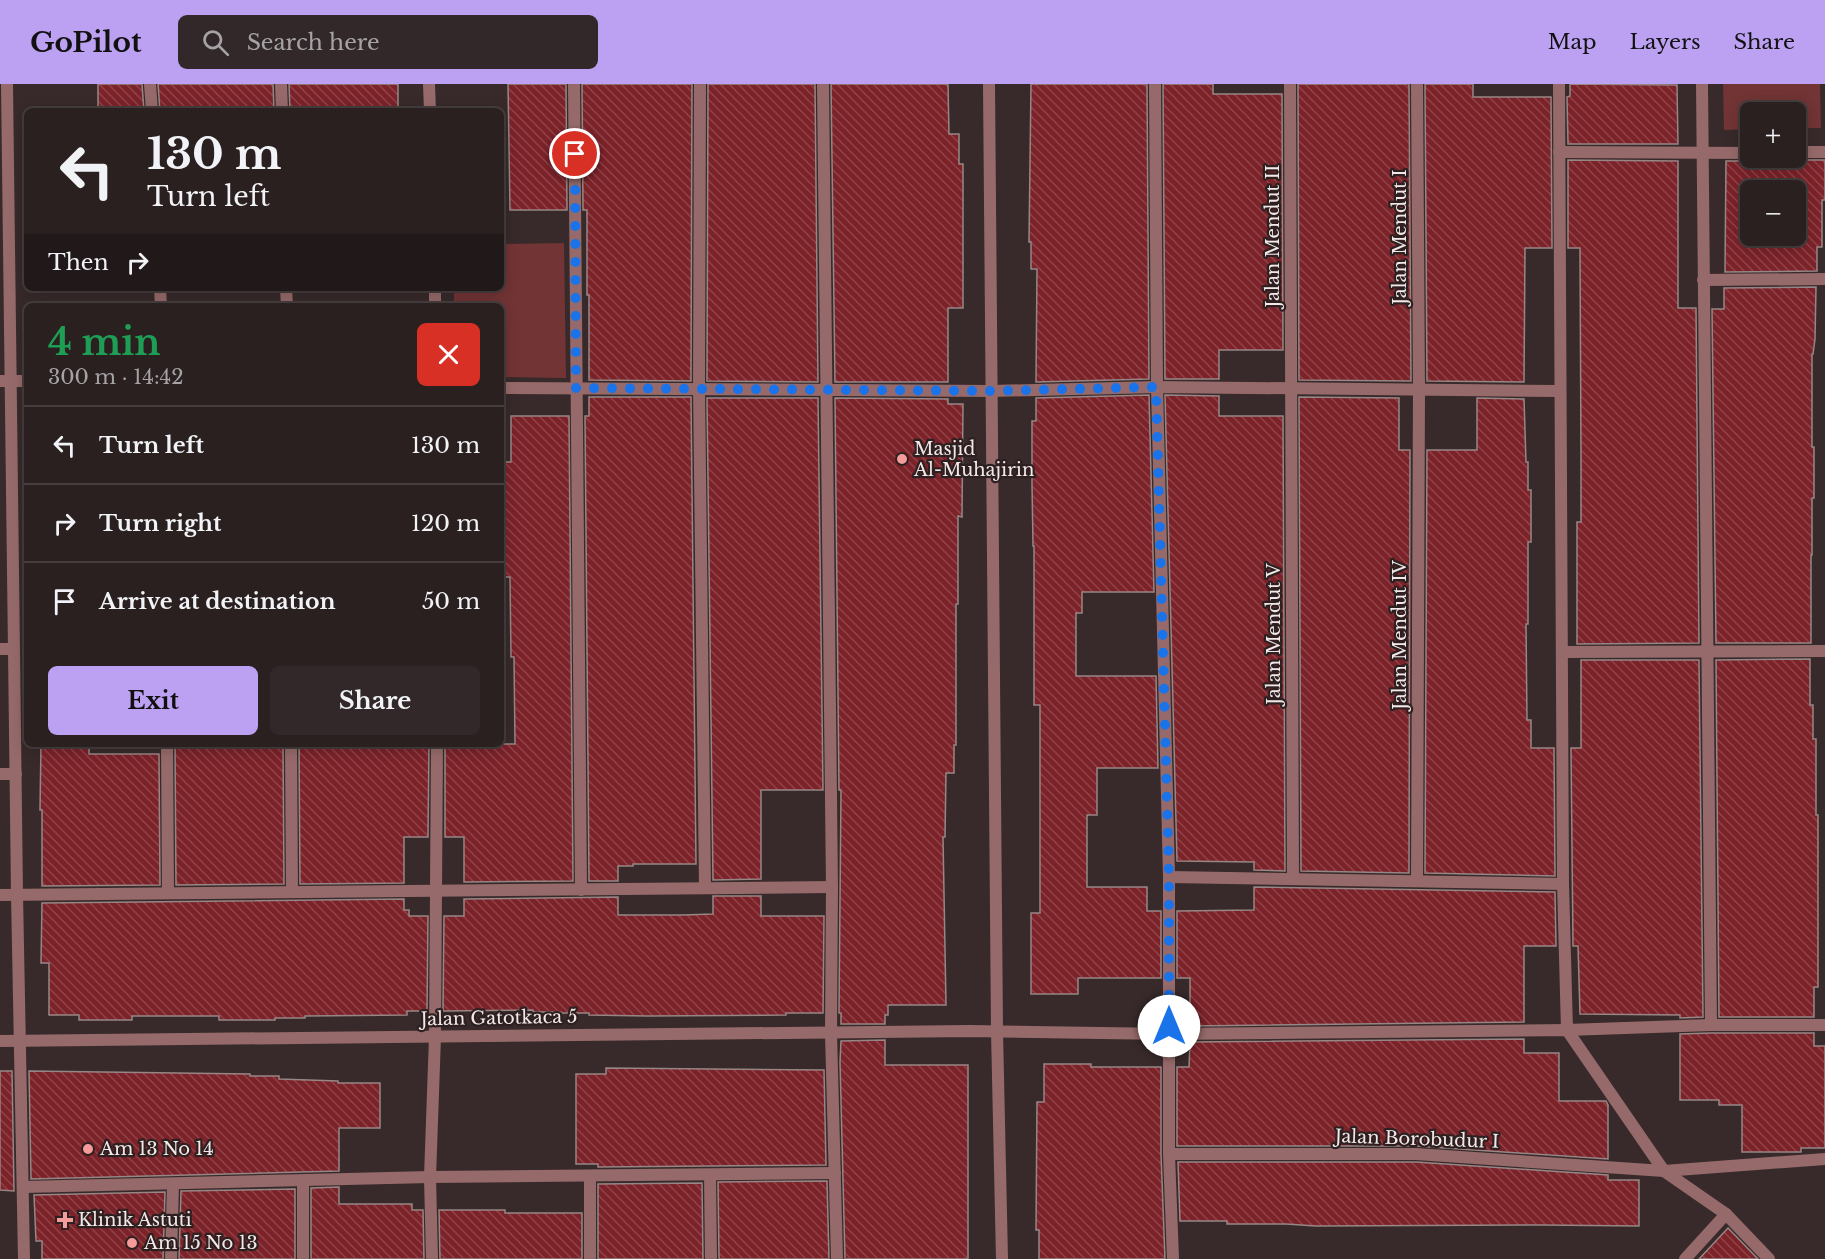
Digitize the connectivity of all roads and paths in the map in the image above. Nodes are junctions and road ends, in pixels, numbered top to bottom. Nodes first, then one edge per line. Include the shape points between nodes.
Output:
1 (7, 84) edge
2 (150, 84) edge
3 (281, 84) edge
4 (429, 84) edge
5 (574, 84) edge
6 (700, 84) edge
7 (823, 84) edge
8 (989, 84) edge
9 (1155, 84) edge
10 (1290, 84) edge
11 (1418, 84) edge
12 (1559, 84) edge
13 (1702, 84) edge
14 (152, 108) edge
15 (282, 108) edge
16 (430, 108) edge
17 (4, 141) edge
18 (1559, 152) junction
19 (1806, 152) edge
20 (1825, 152) edge
21 (1740, 153) edge
22 (1702, 154) junction
23 (5, 273) edge
24 (1825, 279) edge
25 (1703, 280) junction
26 (5, 381) edge
27 (24, 381) edge
28 (1156, 387) junction
29 (504, 388) edge
30 (576, 388) junction
31 (699, 388) junction
32 (1291, 388) junction
33 (1419, 389) junction
34 (827, 390) junction
35 (992, 391) junction
36 (1560, 391) junction
37 (0, 649) edge
38 (14, 649) junction
39 (1825, 651) edge
40 (1562, 652) junction
41 (1707, 652) junction
42 (167, 747) edge
43 (291, 747) edge
44 (437, 747) edge
45 (0, 774) edge
46 (16, 774) junction
47 (1169, 877) junction
48 (1293, 879) junction
49 (1417, 881) junction
50 (1563, 884) junction
51 (832, 887) junction
52 (705, 888) junction
53 (581, 890) junction
54 (437, 891) junction
55 (292, 892) junction
56 (168, 893) junction
57 (0, 894) edge
58 (17, 894) junction
59 (1711, 1024) junction
60 (1825, 1026) edge
61 (1567, 1030) junction
62 (997, 1031) junction
63 (831, 1033) junction
64 (1169, 1034) junction
65 (435, 1037) junction
66 (0, 1041) edge
67 (19, 1041) junction
68 (1169, 1154) junction
69 (1825, 1159) edge
70 (1664, 1171) junction
71 (835, 1173) junction
72 (710, 1175) junction
73 (430, 1177) junction
74 (590, 1177) junction
75 (303, 1181) junction
76 (173, 1184) junction
77 (23, 1187) junction
78 (1726, 1215) junction
79 (24, 1259) edge
80 (171, 1259) edge
81 (303, 1259) edge
82 (432, 1259) edge
83 (590, 1259) edge
84 (711, 1259) edge
85 (837, 1259) edge
86 (1002, 1259) edge
87 (1173, 1259) edge
88 (1685, 1259) edge
89 (1770, 1259) edge

1 - 17 street
2 - 14 street
3 - 15 street
4 - 16 street
5 - 30 street
6 - 31 street
7 - 34 street
8 - 35 street
9 - 28 street
10 - 32 street, Jalan Mendut II
11 - 33 street, Jalan Mendut I
12 - 18 street
13 - 22 street
17 - 23 street
18 - 22 street
18 - 36 street
19 - 20 street
21 - 22 street
22 - 25 street
23 - 26 street
24 - 25 street
25 - 41 street
26 - 27 street
26 - 38 street
28 - 32 street
28 - 35 street
28 - 47 street
29 - 30 street
30 - 31 street
30 - 53 street
31 - 34 street
31 - 52 street
32 - 33 street
32 - 48 street, Jalan Mendut V
33 - 36 street
33 - 49 street, Jalan Mendut IV
34 - 35 street
34 - 51 street
35 - 62 street
36 - 40 street
37 - 38 street
38 - 46 street
39 - 41 street
40 - 41 street
40 - 50 street
41 - 59 street
42 - 56 street
43 - 55 street
44 - 54 street
45 - 46 street
46 - 58 street
47 - 48 street
47 - 64 street
48 - 49 street
49 - 50 street
50 - 61 street
51 - 52 street
51 - 63 street
52 - 53 street
53 - 54 street
54 - 55 street
54 - 65 street
55 - 56 street
56 - 58 street
57 - 58 street
58 - 67 street
59 - 60 street, Jalan Gatotkaca 5
59 - 61 street, Jalan Gatotkaca 5
61 - 64 street, Jalan Gatotkaca 5
61 - 70 street
62 - 63 street, Jalan Gatotkaca 5
62 - 64 street, Jalan Gatotkaca 5
62 - 86 street
63 - 65 street, Jalan Gatotkaca 5
63 - 71 street
64 - 68 street
65 - 67 street, Jalan Gatotkaca 5
65 - 73 street
66 - 67 street, Jalan Gatotkaca 5
67 - 77 street
68 - 70 street, Jalan Borobudur I via 1416,1154
68 - 87 street
69 - 70 street, Jalan Borobudur I
70 - 78 street
71 - 72 street
71 - 85 street
72 - 74 street
72 - 84 street
73 - 74 street
73 - 75 street
73 - 82 street
74 - 83 street
75 - 76 street
75 - 81 street
76 - 77 street
76 - 80 street
77 - 79 street
78 - 88 street
78 - 89 street

